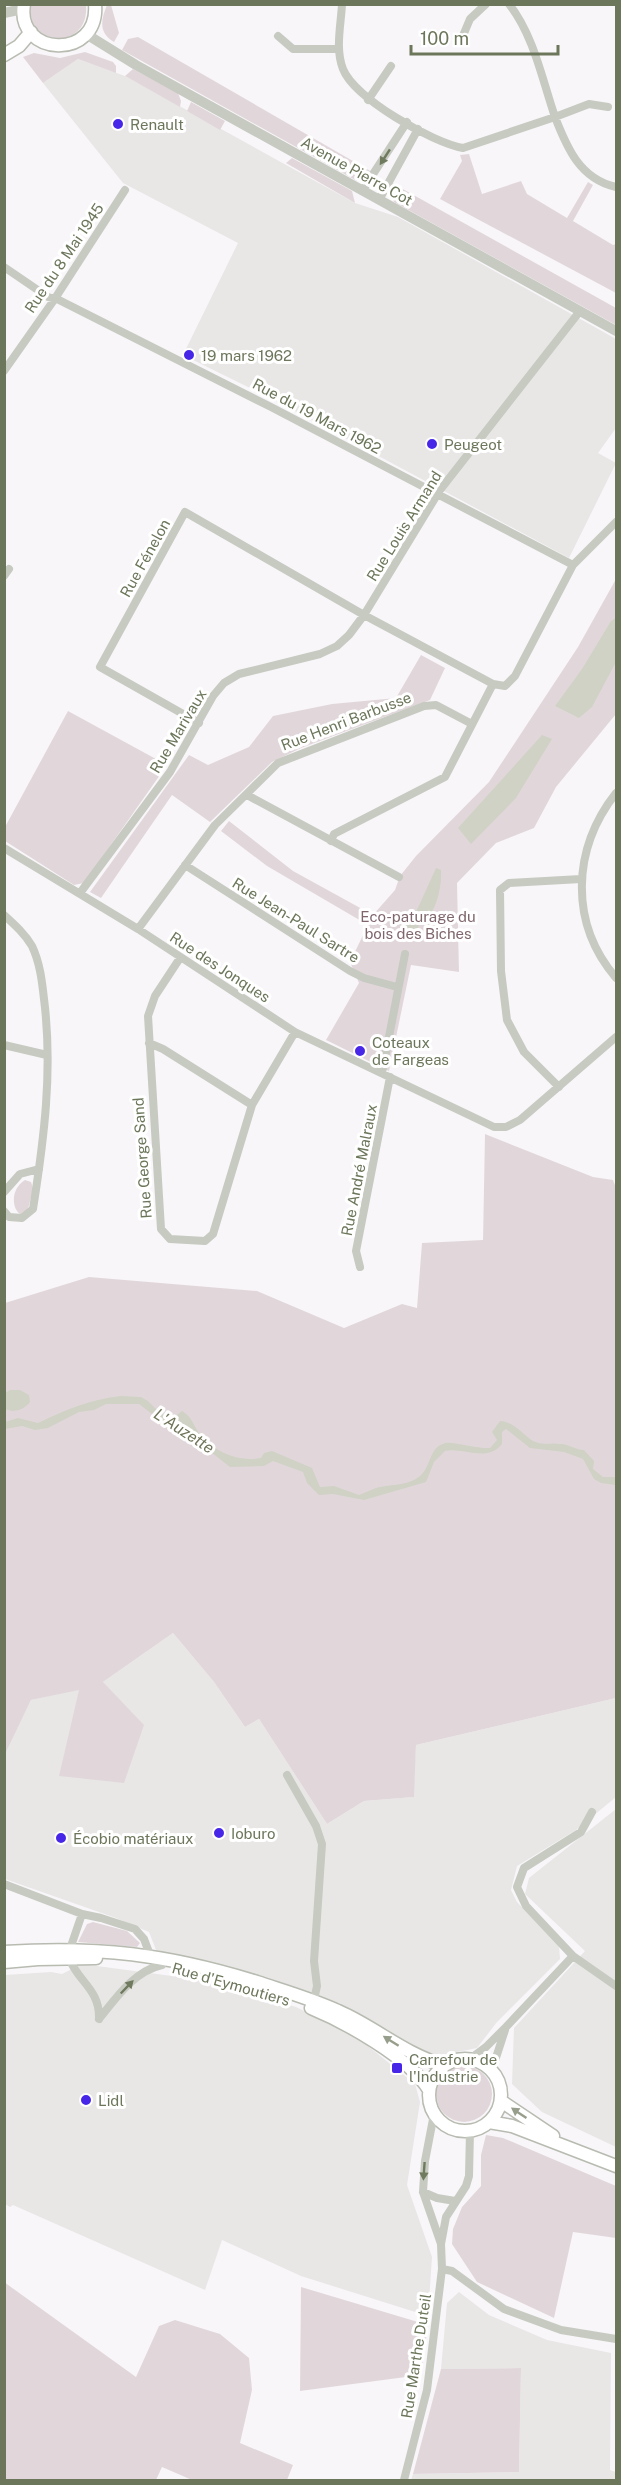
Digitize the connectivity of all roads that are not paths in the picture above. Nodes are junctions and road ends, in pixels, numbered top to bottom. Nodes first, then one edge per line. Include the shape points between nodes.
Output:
1 (95, 4) edge
2 (342, 4) edge
3 (486, 4) edge
4 (509, 4) edge
5 (24, 7) edge
6 (4, 13) edge
7 (31, 32) junction
8 (86, 34) junction
9 (278, 36) dead end
10 (462, 38) dead end
11 (339, 49) junction
12 (4, 55) edge
13 (391, 66) dead end
14 (368, 100) junction
15 (608, 107) dead end
16 (555, 117) junction
17 (407, 122) junction
18 (418, 129) junction
19 (616, 187) edge
20 (125, 190) dead end
21 (362, 191) junction
22 (379, 200) junction
23 (4, 267) edge
24 (54, 300) junction
25 (580, 310) junction
26 (616, 331) edge
27 (4, 371) edge
28 (437, 495) junction
29 (616, 522) edge
30 (573, 565) junction
31 (364, 615) junction
32 (493, 684) junction
33 (199, 723) junction
34 (472, 724) junction
35 (616, 793) edge
36 (247, 795) junction
37 (331, 841) junction
38 (4, 848) edge
39 (185, 865) junction
40 (399, 877) dead end
41 (581, 879) junction
42 (80, 893) junction
43 (4, 915) edge
44 (138, 928) junction
45 (405, 954) dead end
46 (180, 958) junction
47 (616, 978) edge
48 (398, 987) junction
49 (295, 1032) junction
50 (616, 1037) edge
51 (149, 1043) junction
52 (4, 1045) edge
53 (47, 1055) junction
54 (386, 1075) junction
55 (559, 1087) junction
56 (252, 1105) junction
57 (39, 1170) junction
58 (4, 1192) edge
59 (4, 1211) edge
60 (360, 1267) dead end
61 (287, 1775) dead end
62 (592, 1812) dead end
63 (4, 1884) edge
64 (82, 1914) junction
65 (4, 1952) edge
66 (70, 1954) junction
67 (150, 1955) junction
68 (573, 1956) junction
69 (4, 1962) edge
70 (162, 1965) junction
71 (616, 1986) edge
72 (314, 2000) junction
73 (506, 2027) junction
74 (470, 2058) junction
75 (443, 2065) junction
76 (492, 2070) junction
77 (429, 2090) junction
78 (501, 2101) junction
79 (434, 2114) junction
80 (489, 2122) junction
81 (470, 2131) junction
82 (572, 2148) junction
83 (616, 2166) edge
84 (423, 2192) junction
85 (455, 2201) junction
86 (441, 2244) junction
87 (442, 2269) junction
88 (616, 2339) edge
89 (404, 2481) edge

1 - 8 main road via 94,18
2 - 11 street
3 - 10 street via 470,19
4 - 16 street via 528,37
5 - 6 street
5 - 7 main road
7 - 8 main road via 45,44 58,46 73,44
7 - 12 main road
8 - 21 street, Avenue Pierre Cot via 127,61
9 - 11 street via 293,49
11 - 14 street via 350,83
13 - 14 street
14 - 17 street
15 - 16 street via 590,105
16 - 18 street via 463,148 450,146
16 - 19 street via 574,159 594,177
17 - 18 street
17 -> 21 street
18 - 22 street
20 - 24 street, Rue du 8 Mai 1945
21 - 22 street, Avenue Pierre Cot
22 - 25 street, Avenue Pierre Cot
23 - 24 street, Rue du 19 Mars 1962
24 - 27 street, Rue du 8 Mai 1945
24 - 28 street, Rue du 19 Mars 1962 via 169,354
25 - 26 street, Avenue Pierre Cot
25 - 28 street, Rue Louis Armand
28 - 30 street, Rue du 19 Mars 1962
28 - 31 street, Rue Louis Armand
29 - 30 street
30 - 32 street via 515,676 505,686
31 - 32 street
31 - 33 street, Rue Marivaux via 350,635 328,650 239,674 224,683
31 - 33 street, Rue Fénelon via 185,512 100,667
32 - 34 street
33 - 42 street, Rue Marivaux via 170,771
34 - 36 street, Rue Henri Barbusse via 436,705 424,706 278,763
34 - 37 street via 445,777 334,834
35 - 41 street via 588,844
36 - 37 street
36 - 39 street, Rue Henri Barbusse via 215,825
37 - 40 street
38 - 42 street, Rue des Jonques
39 - 44 street, Rue Henri Barbusse
39 - 48 street, Rue Jean-Paul Sartre via 350,971
41 - 47 street via 589,932 603,962
41 - 55 street via 509,883 500,890 501,971 507,1020 524,1052
42 - 44 street, Rue des Jonques
43 - 53 street via 19,928 40,967
44 - 46 street, Rue des Jonques
45 - 48 street, Rue André Malraux
46 - 49 street, Rue des Jonques
46 - 51 street, Rue George Sand via 155,996 148,1016
48 - 54 street, Rue André Malraux
49 - 54 street, Rue des Jonques
49 - 56 street, Rue George Sand
50 - 55 street, Rue des Jonques
51 - 56 street
51 - 56 street, Rue George Sand via 161,1229 170,1239 205,1241 213,1234
52 - 53 street
53 - 57 street via 48,1094
54 - 55 street, Rue des Jonques via 494,1127 506,1127 520,1120
54 - 60 street, Rue André Malraux via 356,1251
57 - 58 street via 20,1174
57 - 59 street via 33,1209 22,1218 9,1217
61 - 72 street via 321,1836
62 - 68 street via 580,1832 524,1868 517,1887 526,1906
63 - 64 street
64 - 66 street
64 - 67 street via 135,1929
65 - 66 main road
66 - 67 main road
66 - 69 main road, Rue d'Eymoutiers
66 - 70 main road, Rue d'Eymoutiers
66 -> 70 street via 73,1969 96,1996 99,2019 143,1971
67 - 72 main road
68 - 71 street
68 - 73 street
70 - 77 main road, Rue d'Eymoutiers via 286,1998 338,2020 411,2069
75 -> 72 main road via 421,2059 355,2019
73 - 74 street
73 - 76 street
74 - 75 main road
74 - 76 main road
75 - 77 main road
76 - 78 main road via 501,2090
77 - 79 main road
78 - 80 main road
82 -> 78 main road
79 - 81 main road via 450,2127
79 -> 84 street
80 - 81 main road
80 - 82 main road via 513,2126
81 - 85 street via 469,2176
82 - 83 main road
84 - 85 street
84 - 86 street
85 - 86 street via 446,2217
86 - 87 street, Rue Marthe Duteil
87 - 88 street via 452,2271 504,2309 561,2330
87 - 89 street, Rue Marthe Duteil via 427,2390

